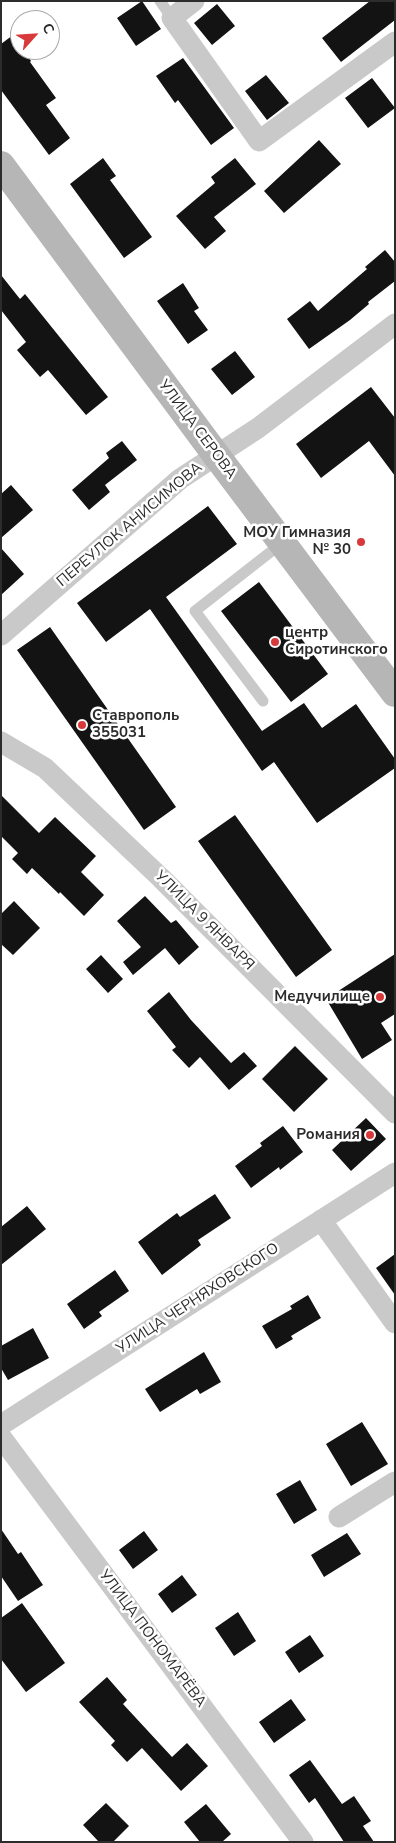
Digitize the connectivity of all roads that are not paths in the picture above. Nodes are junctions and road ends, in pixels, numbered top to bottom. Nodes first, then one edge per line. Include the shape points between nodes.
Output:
1 (160, 1) edge
2 (194, 1) edge
3 (172, 18) junction
4 (395, 42) edge
5 (1, 165) edge
6 (390, 329) edge
7 (216, 455) junction
8 (282, 543) junction
9 (1, 635) edge
10 (395, 694) edge
11 (263, 701) dead end
12 (1, 742) edge
13 (395, 1113) edge
14 (395, 1174) edge
15 (321, 1220) junction
16 (395, 1323) edge
17 (1, 1425) edge
18 (1, 1437) edge
19 (394, 1485) edge
20 (339, 1517) dead end
21 (303, 1842) edge

1 - 3 lane
2 - 3 street
3 - 4 street via 259,141
5 - 7 main road, УЛИЦА СЕРОВА
6 - 7 street, ПЕРЕУЛОК АНИСИМОВА via 258,428
7 - 8 main road, УЛИЦА СЕРОВА
7 - 9 street, ПЕРЕУЛОК АНИСИМОВА via 180,479
8 - 10 main road, УЛИЦА СЕРОВА
8 - 11 lane via 195,611
12 - 13 street, УЛИЦА 9 ЯНВАРЯ via 45,768 154,871
14 - 15 street, УЛИЦА ЧЕРНЯХОВСКОГО
15 - 16 street
15 - 17 street, УЛИЦА ЧЕРНЯХОВСКОГО
18 - 21 street, УЛИЦА ПОНОМАРЁВА
19 - 20 street

